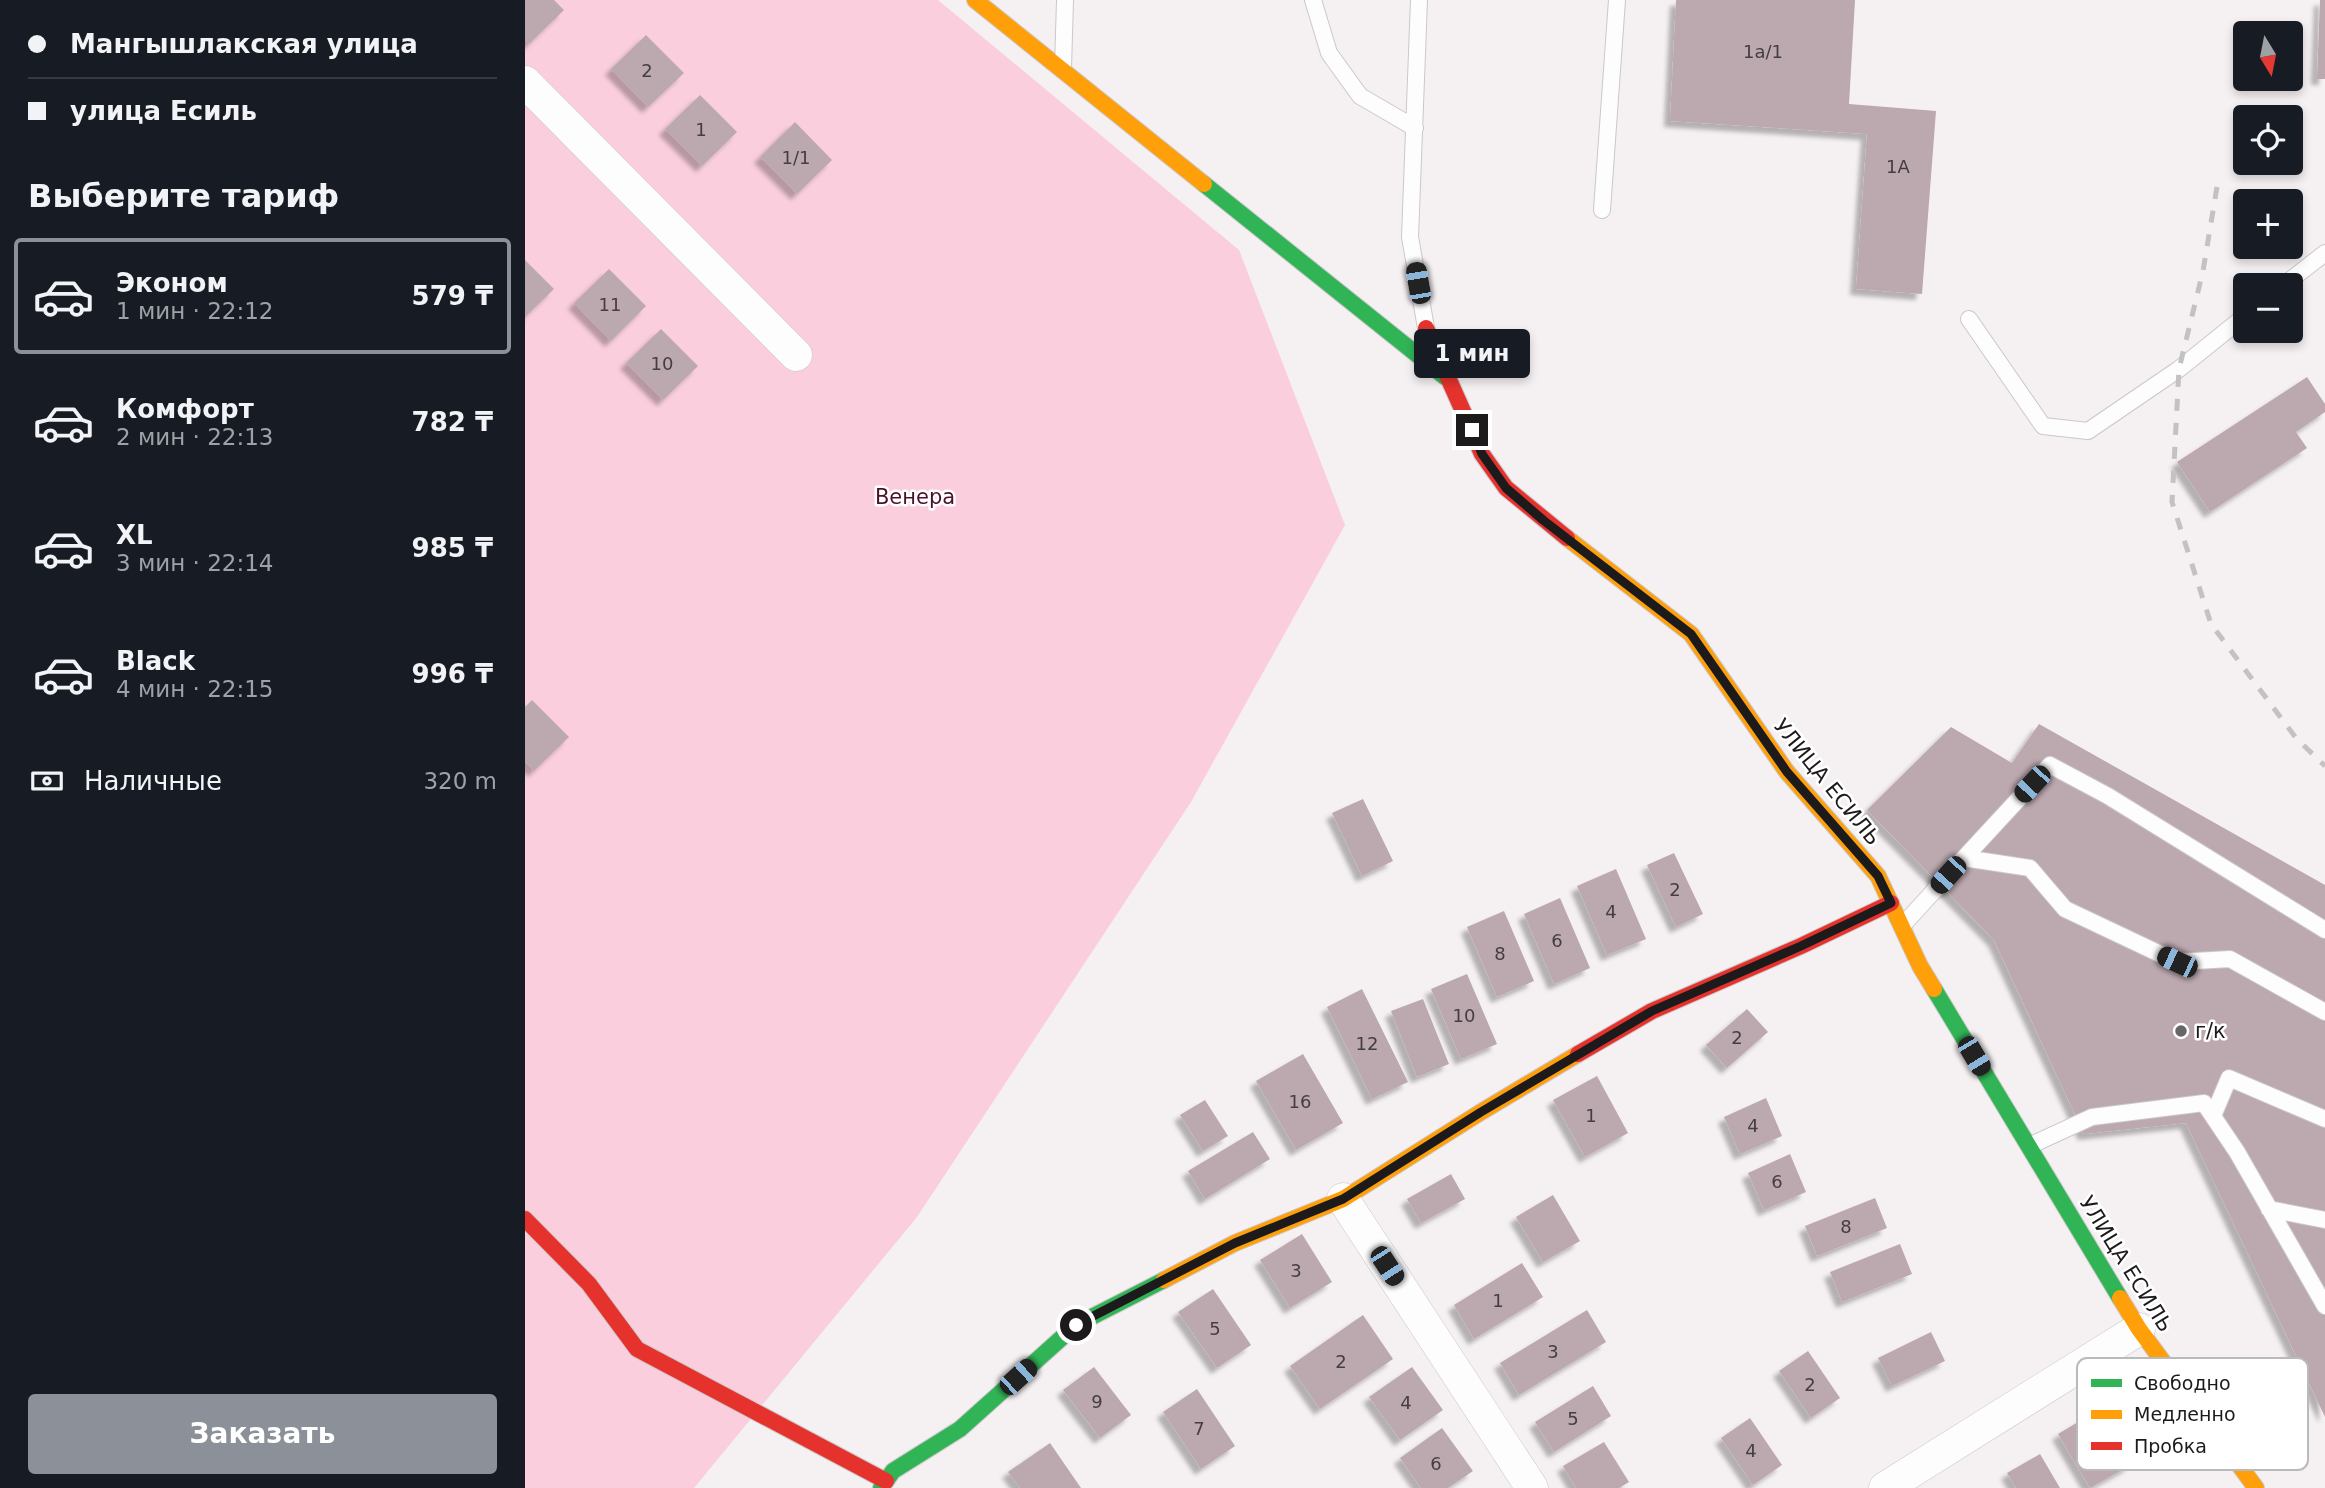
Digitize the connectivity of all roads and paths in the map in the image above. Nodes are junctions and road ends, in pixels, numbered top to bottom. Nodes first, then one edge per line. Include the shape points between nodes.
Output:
1 (975, 0) edge
2 (1065, 0) edge
3 (1313, 0) edge
4 (1419, 0) edge
5 (1617, 0) edge
6 (1063, 71) junction
7 (525, 82) edge
8 (1415, 128) junction
9 (1602, 210) dead end
10 (2325, 253) edge
11 (2299, 273) edge
12 (1969, 319) dead end
13 (2233, 326) edge
14 (1426, 328) joint
15 (796, 355) dead end
16 (1450, 380) junction
17 (1964, 858) junction
18 (1891, 903) junction
19 (1902, 927) junction
20 (2325, 930) edge
21 (2325, 1012) edge
22 (2213, 1116) junction
23 (2325, 1119) edge
24 (2029, 1146) junction
25 (1343, 1199) junction
26 (2269, 1209) junction
27 (525, 1219) edge
28 (2325, 1220) edge
29 (2325, 1306) edge
30 (2139, 1329) junction
31 (2093, 1358) edge
32 (2160, 1358) edge
33 (2077, 1368) edge
34 (2243, 1470) edge
35 (883, 1485) edge
36 (1532, 1488) edge
37 (1885, 1488) edge
38 (2256, 1488) edge

1 - 6 street
2 - 6 lane
3 - 8 lane via 1329,53 1360,96
4 - 8 lane
5 - 9 lane
6 - 16 street
7 - 15 street
8 - 14 lane via 1410,237
10 - 11 lane
12 - 13 lane via 2043,426 2088,431
14 - 16 street, УЛИЦА ЕСИЛЬ
16 - 18 street, УЛИЦА ЕСИЛЬ via 1482,454 1506,488 1691,634 1787,772 1878,876
17 - 19 lane
17 - 20 lane via 2050,765
17 - 21 lane via 2030,868 2065,909 2177,962 2230,959
18 - 19 street, УЛИЦА ЕСИЛЬ
18 - 25 street via 1652,1011
19 - 24 street, УЛИЦА ЕСИЛЬ via 1920,966
22 - 23 lane via 2229,1078
22 - 24 lane via 2204,1102 2092,1117
22 - 26 lane
24 - 30 street, УЛИЦА ЕСИЛЬ
25 - 35 street via 1235,1243 1076,1325 960,1429 893,1471
25 - 36 street
26 - 28 lane
26 - 29 lane
27 - 35 street via 589,1284 637,1349
30 - 31 street
30 - 32 street, УЛИЦА ЕСИЛЬ
33 - 37 street
34 - 38 street, УЛИЦА ЕСИЛЬ

